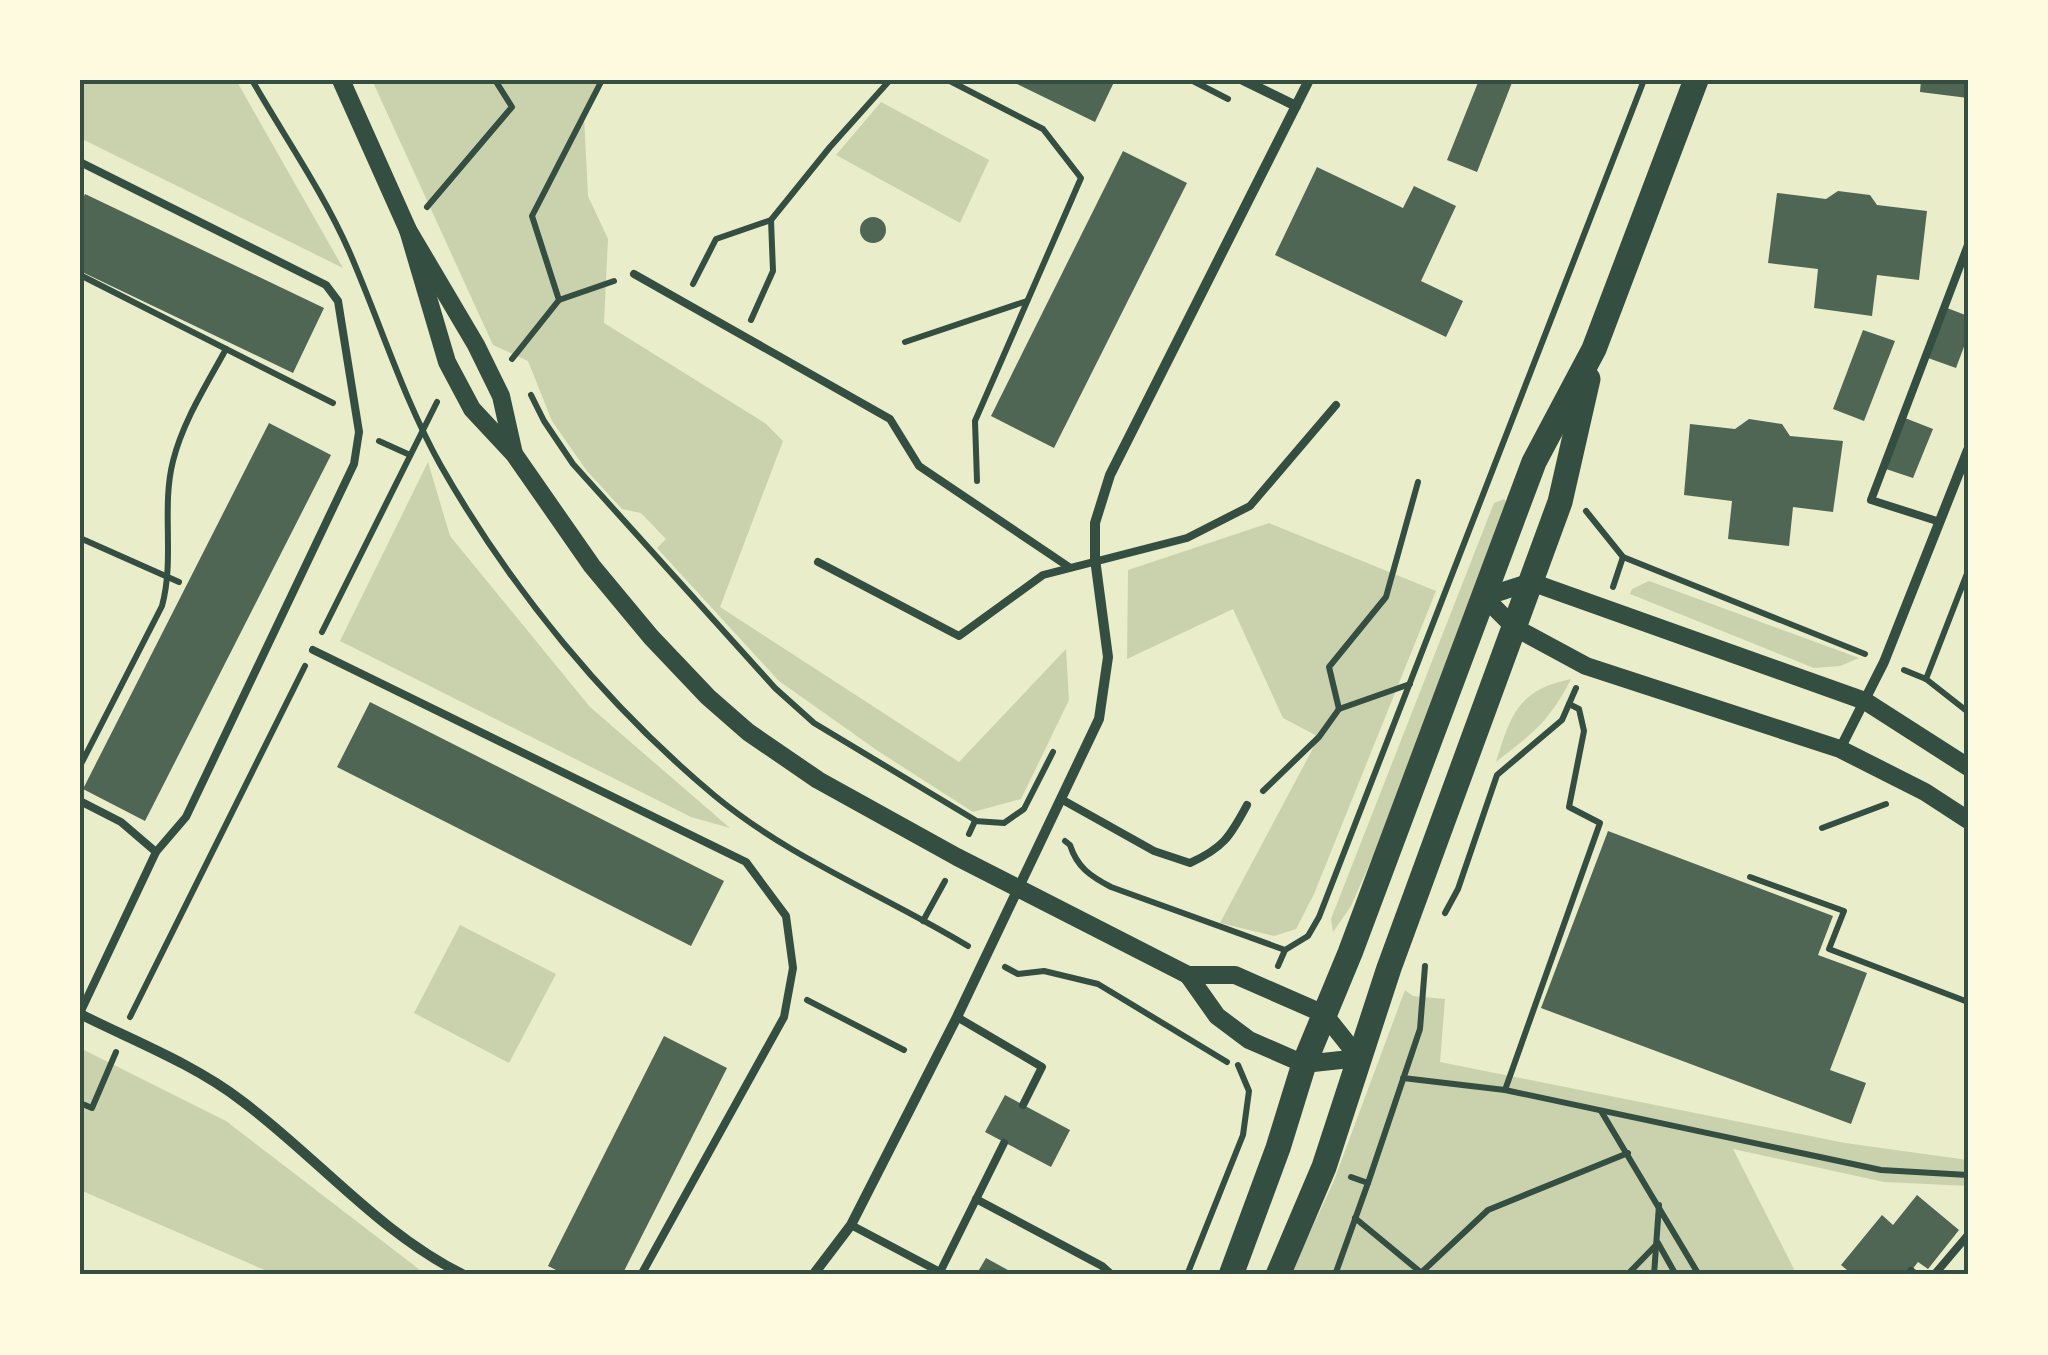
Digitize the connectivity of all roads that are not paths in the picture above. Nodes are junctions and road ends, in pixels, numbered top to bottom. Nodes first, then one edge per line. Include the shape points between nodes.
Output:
1 (341, 80) edge
2 (1243, 80) edge
3 (1309, 80) edge
4 (1696, 80) edge
5 (1296, 106) junction
6 (80, 162) edge
7 (408, 230) junction
8 (1968, 245) edge
9 (634, 274) road end
10 (1594, 349) junction
11 (1336, 405) dead end
12 (1968, 450) edge
13 (514, 454) junction
14 (1940, 522) junction
15 (1095, 559) junction
16 (818, 562) dead end
17 (1069, 566) junction
18 (1531, 582) junction
19 (1484, 596) junction
20 (1514, 627) junction
21 (313, 650) road end
22 (1864, 701) junction
23 (1840, 748) junction
24 (1968, 767) edge
25 (1060, 799) junction
26 (80, 801) edge
27 (1247, 805) road end
28 (1968, 820) edge
29 (156, 852) junction
30 (1018, 887) junction
31 (1188, 975) junction
32 (80, 1014) edge
33 (1324, 1014) junction
34 (957, 1017) junction
35 (1358, 1058) junction
36 (1304, 1064) junction
37 (1024, 1105) dead end
38 (1004, 1143) dead end
39 (976, 1200) junction
40 (851, 1225) junction
41 (1968, 1235) edge
42 (942, 1274) edge
43 (464, 1275) edge
44 (641, 1275) edge
45 (813, 1275) edge
46 (1112, 1275) edge
47 (1230, 1275) edge
48 (1278, 1275) edge
49 (1934, 1275) edge

1 - 7 street
2 - 5 street
3 - 5 street
4 - 10 main road
5 - 15 street via 1110,475 1095,522
6 - 29 lane via 326,284 338,300 360,432 354,464 186,817
7 - 13 street via 502,396
7 - 13 street via 458,387
8 - 14 lane via 1871,500
9 - 17 lane via 890,418 919,466
10 - 18 main road via 1568,476
10 - 19 main road via 1534,462
11 - 15 lane via 1250,506 1187,538
12 - 14 street
13 - 30 street via 592,566 708,698 818,780
14 - 22 street
15 - 17 lane
15 - 25 street via 1108,657 1104,688 1099,720
16 - 17 lane via 959,636 1043,574
18 - 19 street
18 - 20 main road
18 - 22 street
19 - 20 street
19 - 33 main road
20 - 23 street via 1586,666
20 - 35 main road
21 - 44 lane via 746,862 786,916 792,968 784,1017
22 - 23 street
22 - 24 street
23 - 28 street
25 - 27 lane via 1190,864 1229,838
25 - 30 street
26 - 29 lane
29 - 32 lane
30 - 31 street
30 - 34 street
31 - 33 street via 1235,974
31 - 36 street via 1216,1016 1249,1040
32 - 43 street via 242,1100 416,1247
33 - 35 street
33 - 36 main road
34 - 37 lane via 1042,1067
34 - 40 street
35 - 36 street
35 - 48 main road via 1324,1167
36 - 47 main road
38 - 39 lane
39 - 42 lane
39 - 46 lane
40 - 42 lane
40 - 45 street
41 - 49 lane

